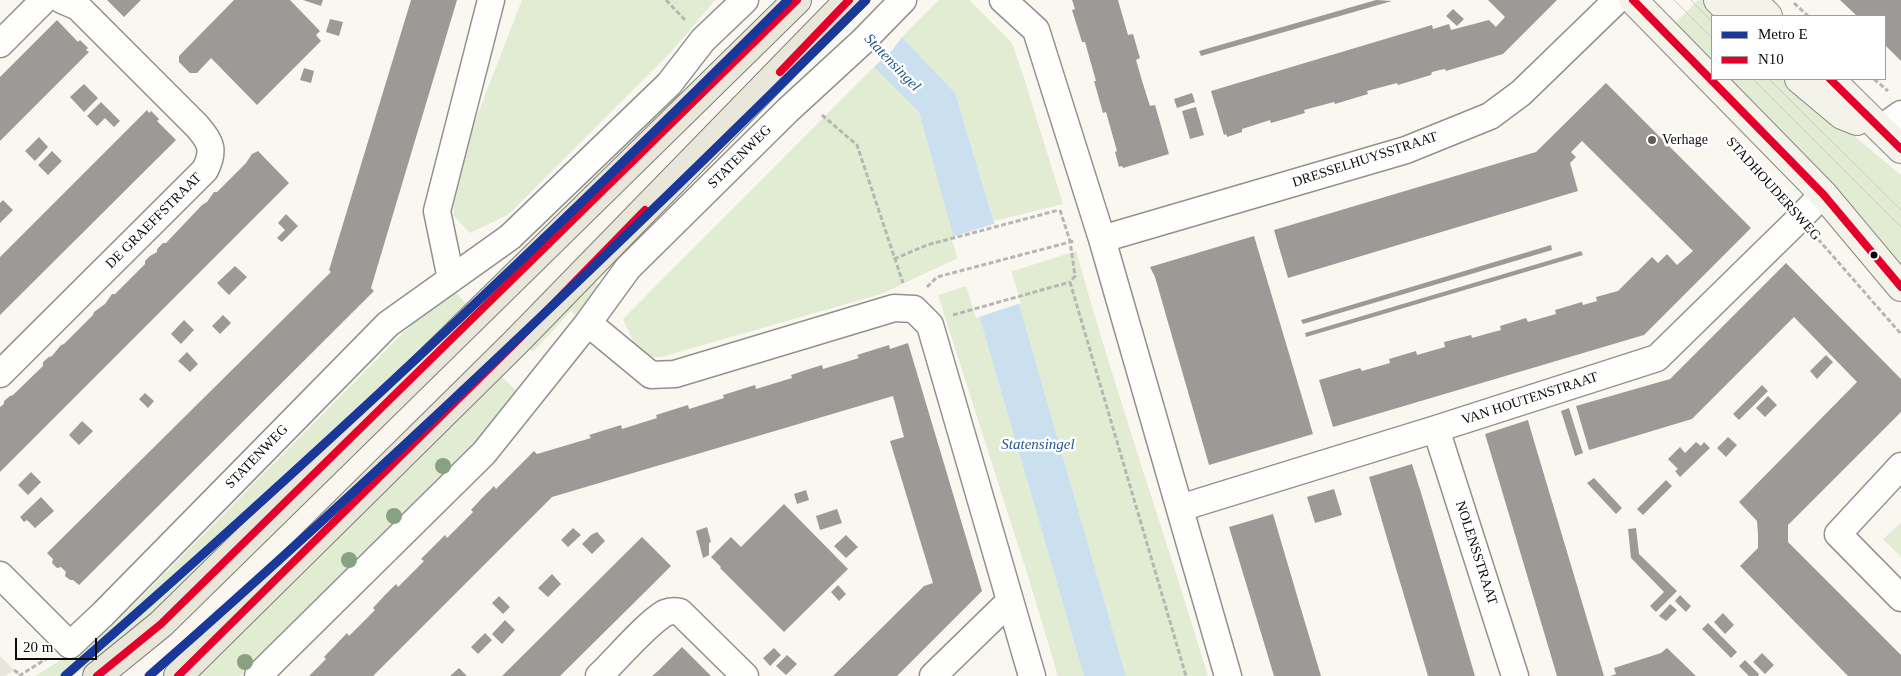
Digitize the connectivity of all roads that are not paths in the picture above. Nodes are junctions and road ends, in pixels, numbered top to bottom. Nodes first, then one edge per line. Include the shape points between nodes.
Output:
1 (44, 0) edge
2 (62, 0) edge
3 (491, 0) edge
4 (744, 0) edge
5 (797, 0) edge
6 (903, 0) edge
7 (1003, 0) edge
8 (1617, 0) edge
9 (1633, 0) edge
10 (1718, 0) edge
11 (1752, 0) edge
12 (845, 5) edge
13 (1733, 15) edge
14 (1767, 15) edge
15 (0, 44) edge
16 (1711, 80) edge
17 (1711, 80) edge
18 (1800, 80) edge
19 (1831, 80) edge
20 (1890, 121) edge
21 (1901, 150) edge
22 (1823, 194) junction
23 (1102, 239) junction
24 (451, 279) junction
25 (1901, 286) edge
26 (588, 324) junction
27 (0, 374) edge
28 (1436, 429) junction
29 (1901, 466) edge
30 (1180, 508) junction
31 (0, 575) edge
32 (1901, 598) edge
33 (1010, 602) junction
34 (97, 676) edge
35 (178, 676) edge
36 (258, 676) edge
37 (599, 676) edge
38 (745, 676) edge
39 (933, 676) edge
40 (1032, 676) edge
41 (1228, 676) edge
42 (1516, 676) edge

1 - 15 street
2 - 27 street, DE GRAEFFSTRAAT via 78,7 197,126 206,136 212,151 205,170
3 - 24 street via 437,211
4 - 24 street, STATENWEG via 703,40 669,84 510,237
5 - 34 main road via 161,624
6 - 26 street, STATENWEG via 628,268
7 - 23 street via 1036,30
8 - 23 street, DRESSELHUYSSTRAAT via 1521,93 1490,116 1406,150
9 - 16 main road
10 - 13 main road
11 - 14 main road
12 - 35 main road via 514,343
17 - 22 main road
18 - 20 main road via 1842,115
19 - 20 main road
20 - 21 main road
22 - 25 main road
22 - 28 street, VAN HOUTENSTRAAT via 1657,358
23 - 30 street
24 - 31 street, STATENWEG via 388,324 70,645
26 - 33 street via 651,375 675,374 894,308 914,309 930,325
26 - 36 street, STATENWEG via 484,453
28 - 30 street, VAN HOUTENSTRAAT
28 - 42 street, NOLENSSTRAAT
29 - 32 street via 1838,534
30 - 41 street
33 - 39 street
33 - 40 street
37 - 38 street via 650,625 673,610 680,612

